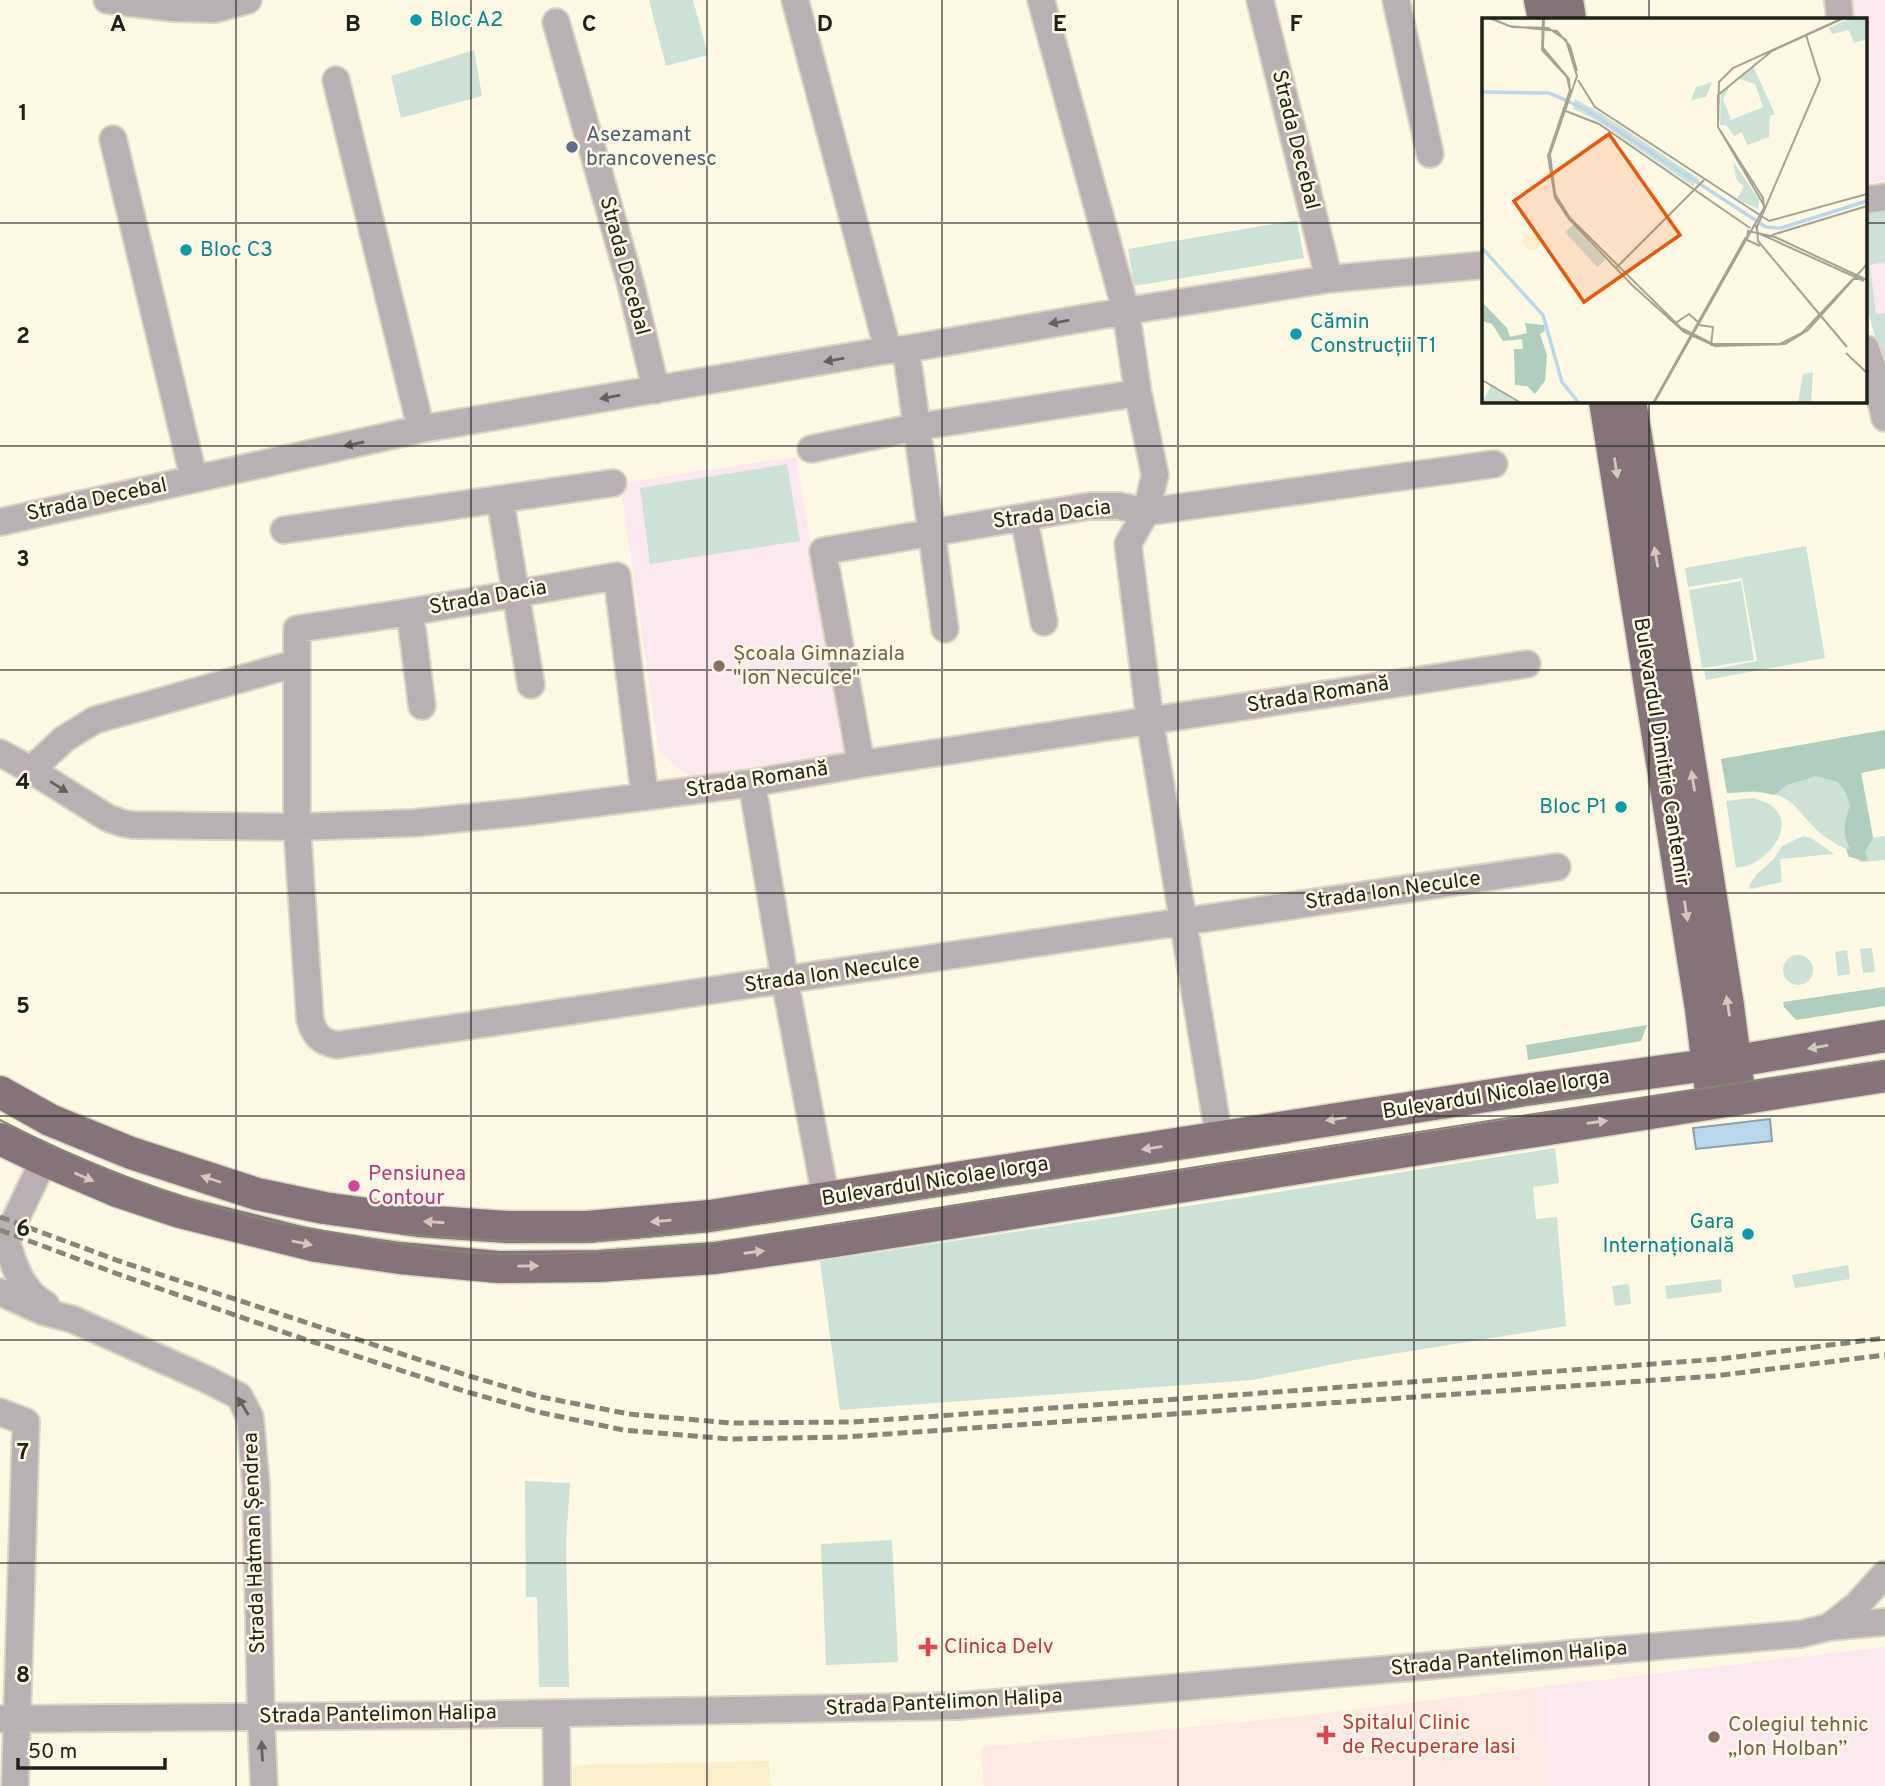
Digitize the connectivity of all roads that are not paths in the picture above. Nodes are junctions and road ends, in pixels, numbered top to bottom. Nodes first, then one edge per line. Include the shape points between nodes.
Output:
1 (107, 0) edge
2 (248, 0) edge
3 (795, 0) edge
4 (1041, 0) edge
5 (1261, 0) edge
6 (1395, 0) edge
7 (1540, 0) edge
8 (1567, 0) edge
9 (1838, 0) edge
10 (1544, 18) edge
11 (1570, 18) edge
12 (1840, 18) edge
13 (556, 22) dead end
14 (336, 80) dead end
15 (113, 139) dead end
16 (1430, 154) dead end
17 (1482, 265) edge
18 (1329, 279) junction
19 (1126, 311) junction
20 (897, 350) junction
21 (1868, 355) edge
22 (656, 390) junction
23 (1138, 393) junction
24 (1605, 402) edge
25 (1630, 402) edge
26 (1885, 418) edge
27 (916, 427) junction
28 (421, 429) junction
29 (811, 449) dead end
30 (1494, 464) dead end
31 (194, 479) junction
32 (613, 483) dead end
33 (500, 499) junction
34 (1146, 513) junction
35 (1024, 518) junction
36 (0, 522) edge
37 (284, 530) dead end
38 (931, 532) junction
39 (516, 593) junction
40 (411, 612) junction
41 (1044, 622) dead end
42 (945, 629) dead end
43 (297, 663) junction
44 (1527, 664) dead end
45 (531, 685) dead end
46 (422, 706) dead end
47 (1150, 721) junction
48 (0, 753) edge
49 (861, 764) junction
50 (31, 770) junction
51 (752, 783) junction
52 (645, 797) junction
53 (297, 827) junction
54 (1557, 867) dead end
55 (1182, 922) junction
56 (785, 981) junction
57 (1885, 1036) edge
58 (1722, 1063) junction
59 (1885, 1076) edge
60 (0, 1093) edge
61 (1726, 1101) junction
62 (1219, 1137) junction
63 (0, 1139) edge
64 (44, 1160) junction
65 (826, 1199) junction
66 (3, 1242) edge
67 (0, 1292) edge
68 (72, 1319) junction
69 (0, 1412) edge
70 (11, 1532) edge
71 (1885, 1574) edge
72 (1885, 1622) edge
73 (1829, 1627) junction
74 (556, 1713) junction
75 (261, 1717) junction
76 (8, 1719) edge
77 (15, 1786) edge
78 (264, 1786) edge
79 (556, 1786) edge

1 - 2 street via 215,9
3 - 20 street
4 - 19 street
5 - 18 street, Strada Decebal
6 - 16 street
7 - 10 main road
8 - 11 main road
9 - 12 street
13 - 22 street, Strada Decebal
14 - 28 street
15 - 31 street, Strada Decebal
17 - 18 street, Strada Decebal
18 - 19 street, Strada Decebal
19 -> 20 street, Strada Decebal
19 - 23 street
20 -> 22 street, Strada Decebal
20 - 27 street
21 - 26 street
22 -> 28 street, Strada Decebal
23 - 27 street
23 - 34 street via 1156,475
24 -> 58 main road, Bulevardul Dimitrie Cantemir via 1693,956
58 -> 25 main road, Bulevardul Dimitrie Cantemir via 1680,701
27 - 29 street
27 - 38 street
28 -> 31 street, Strada Decebal
30 - 34 street, Strada Dacia
31 - 36 street, Strada Decebal
32 - 33 street
33 - 37 street
33 - 39 street
34 - 35 street, Strada Dacia via 1119,506 1090,506
34 - 47 street via 1128,544
35 - 38 street, Strada Dacia
35 - 41 street
38 - 42 street
38 - 49 street, Strada Dacia via 823,551
39 - 40 street, Strada Dacia
39 - 45 street
39 - 52 street, Strada Dacia via 617,576
40 - 43 street, Strada Dacia via 297,629
40 - 46 street
43 - 50 street via 94,720 64,738
43 - 53 street, Strada Dacia
44 - 47 street, Strada Romană
47 - 49 street, Strada Romană
47 - 55 street
48 - 50 street, Strada Romană
49 - 51 street, Strada Romană
50 -> 53 street, Strada Romană via 122,823
51 - 52 street, Strada Romană
51 - 56 street
52 - 53 street, Strada Romană via 441,820
53 - 56 street, Strada Ion Neculce via 310,1019 313,1031 327,1043
54 - 55 street, Strada Ion Neculce
55 - 56 street, Strada Ion Neculce
55 - 62 street
56 - 65 street
57 -> 58 main road, Bulevardul Nicolae Iorga
58 - 61 main road, Bulevardul Dimitrie Cantemir
58 -> 62 main road, Bulevardul Nicolae Iorga
59 - 61 main road, Bulevardul Nicolae Iorga
65 -> 60 main road, Bulevardul Nicolae Iorga via 587,1227 419,1221 257,1194 131,1153
64 -> 61 main road, Bulevardul Nicolae Iorga via 180,1212 316,1246 498,1267 599,1266 715,1258 835,1241
62 -> 65 main road, Bulevardul Nicolae Iorga
63 - 64 main road, Bulevardul Nicolae Iorga
64 - 66 street
66 - 68 street via 25,1287 39,1301
67 - 68 street, Strada Hatman Șendrea
75 -> 68 street, Strada Hatman Șendrea via 256,1484 250,1417 239,1396
69 - 70 street via 26,1422
70 - 76 street
71 - 73 street
72 - 73 street, Strada Pantelimon Halipa
73 - 74 street, Strada Pantelimon Halipa via 1801,1634 959,1706
74 - 75 street, Strada Pantelimon Halipa
74 - 79 street
75 - 76 street, Strada Pantelimon Halipa
78 -> 75 street, Strada Hatman Șendrea
76 - 77 street

